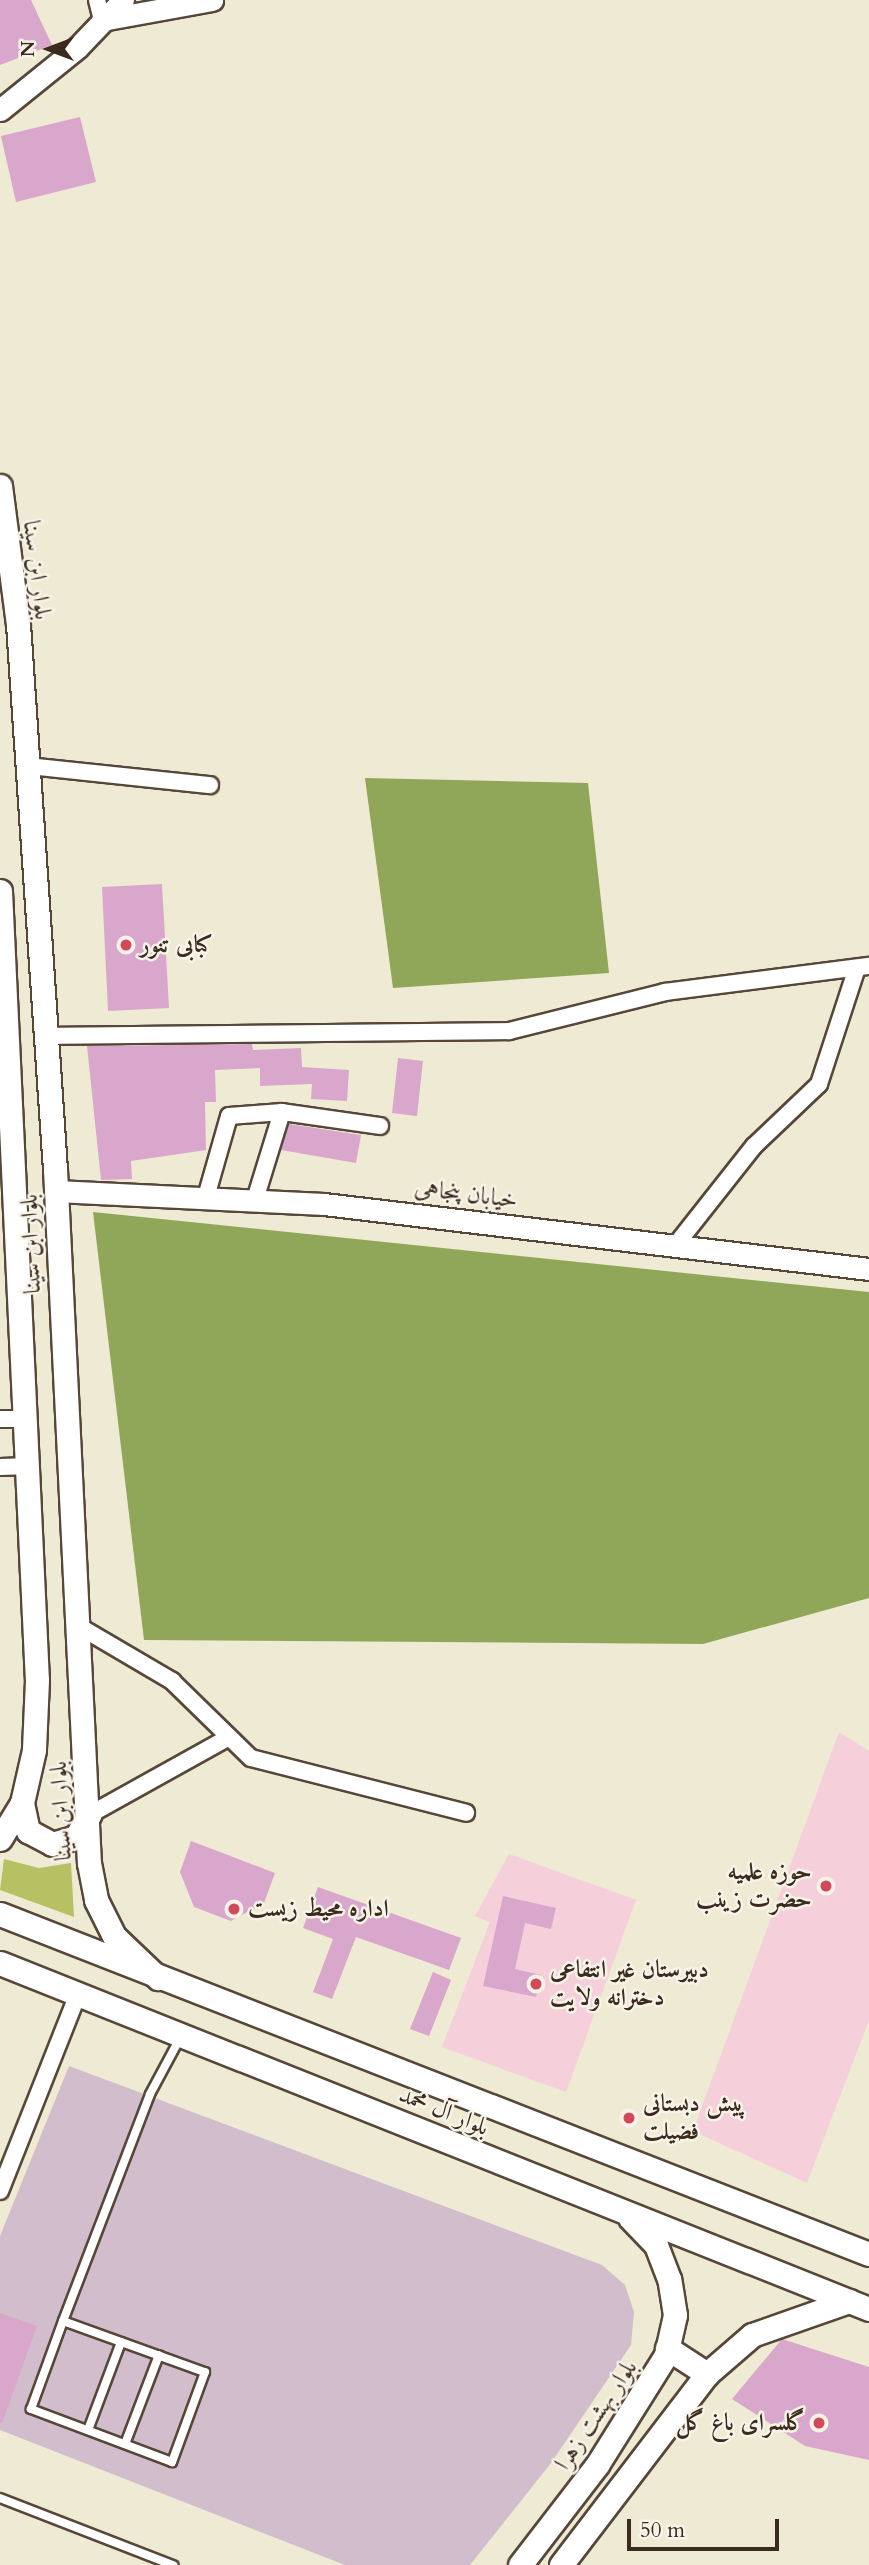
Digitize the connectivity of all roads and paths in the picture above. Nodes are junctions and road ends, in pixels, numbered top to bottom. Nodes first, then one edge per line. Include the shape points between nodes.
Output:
1 (122, 0) edge
2 (212, 0) edge
3 (99, 10) edge
4 (0, 110) edge
5 (0, 486) edge
6 (28, 766) junction
7 (210, 785) dead end
8 (0, 891) edge
9 (863, 967) edge
10 (46, 1037) junction
11 (4, 1041) edge
12 (282, 1112) junction
13 (380, 1126) dead end
14 (8, 1184) edge
15 (55, 1191) junction
16 (206, 1197) junction
17 (255, 1200) junction
18 (675, 1246) junction
19 (869, 1269) edge
20 (0, 1419) edge
21 (27, 1419) junction
22 (0, 1466) edge
23 (30, 1466) junction
24 (75, 1624) junction
25 (229, 1737) junction
26 (22, 1803) junction
27 (466, 1813) dead end
28 (89, 1815) junction
29 (0, 1839) edge
30 (0, 1914) edge
31 (0, 1962) edge
32 (158, 1978) junction
33 (78, 1994) junction
34 (181, 2035) junction
35 (0, 2191) edge
36 (623, 2211) junction
37 (869, 2254) edge
38 (859, 2305) edge
39 (63, 2321) junction
40 (121, 2342) junction
41 (667, 2348) junction
42 (159, 2356) junction
43 (707, 2374) junction
44 (88, 2430) junction
45 (125, 2444) junction
46 (0, 2498) edge
47 (173, 2565) edge
48 (520, 2565) edge
49 (561, 2565) edge

1 - 3 street
2 - 3 street
3 - 4 street via 41,81
5 - 6 main road, بلوار ابن سینا
6 - 7 street
6 - 10 main road, بلوار ابن سینا
8 - 11 main road, بلوار ابن سینا
9 - 10 street via 666,992 509,1031
9 - 18 street via 819,1084 754,1146
10 - 15 main road, بلوار ابن سینا
11 - 14 main road, بلوار ابن سینا
12 - 13 street
12 - 16 street via 229,1116
12 - 17 street
14 - 21 main road, بلوار ابن سینا
15 - 16 street, خیابان پنجاهی
15 - 24 main road, بلوار ابن سینا
16 - 17 street, خیابان پنجاهی
17 - 18 street, خیابان پنجاهی
18 - 19 street, خیابان پنجاهی
20 - 21 street
21 - 23 main road, بلوار ابن سینا
22 - 23 street
23 - 26 main road, بلوار ابن سینا via 37,1680 34,1750
24 - 25 street via 172,1681
24 - 28 main road, بلوار ابن سینا
25 - 27 street via 251,1758
25 - 28 street
26 - 28 main road via 28,1830 52,1844 76,1837
26 - 29 main road, بلوار ابن سینا
28 - 32 main road, بلوار ابن سینا via 96,1900 114,1936
30 - 32 main road, بلوار آل محمد
31 - 33 main road, بلوار آل محمد
32 - 37 main road, بلوار آل محمد
33 - 34 main road, بلوار آل محمد
33 - 35 street
34 - 36 main road, بلوار آل محمد
34 - 39 lane via 150,2094
36 - 38 main road, بلوار آل محمد
36 - 41 main road, بلوار بهشت زهرا via 656,2245 669,2279 675,2315
38 - 43 main road via 752,2335
39 - 40 lane
39 - 44 lane via 31,2409
40 - 42 lane
40 - 44 lane
41 - 43 main road
41 - 48 main road, بلوار بهشت زهرا via 646,2393
42 - 45 lane
42 - 45 lane via 205,2372 172,2462
43 - 49 main road
44 - 45 lane
46 - 47 lane

